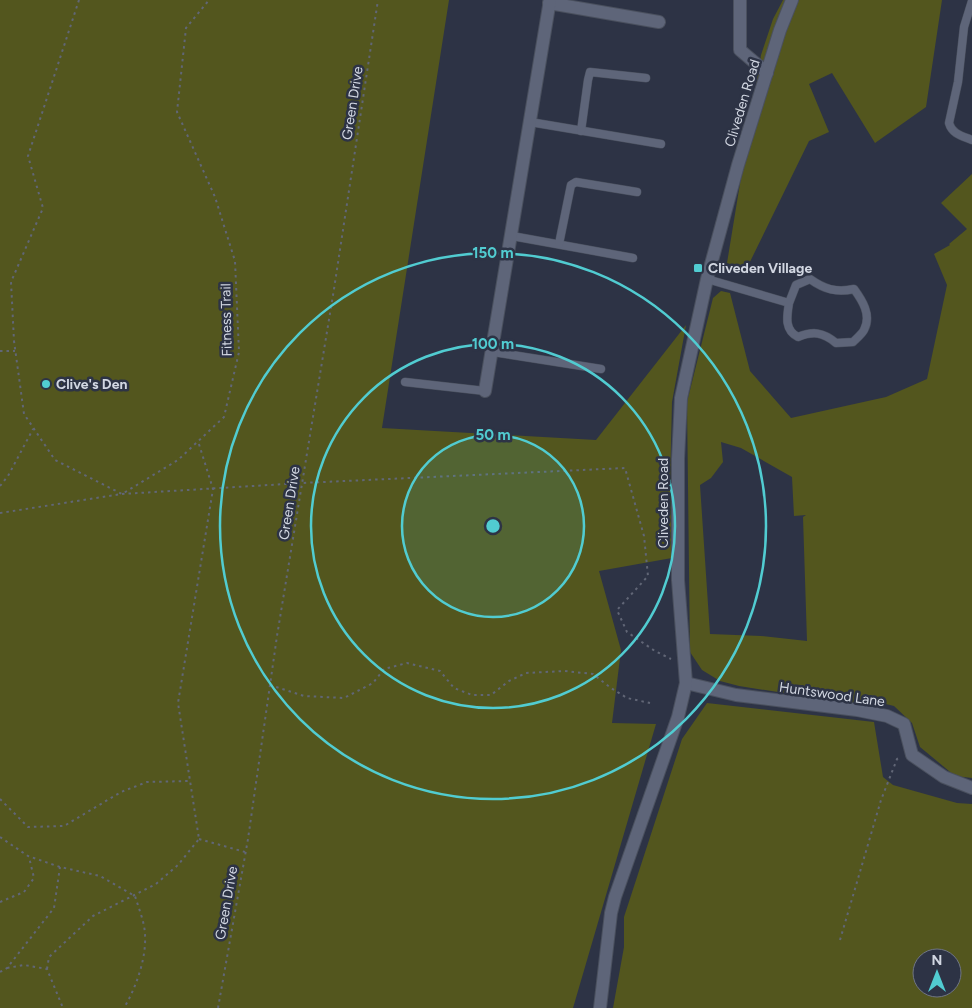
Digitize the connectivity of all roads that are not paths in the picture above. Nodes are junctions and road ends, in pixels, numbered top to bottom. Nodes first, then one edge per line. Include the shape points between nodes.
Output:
1 (740, 0) edge
2 (792, 0) edge
3 (549, 1) edge
4 (972, 1) edge
5 (658, 22) dead end
6 (767, 73) junction
7 (646, 78) dead end
8 (530, 120) junction
9 (581, 131) junction
10 (972, 140) edge
11 (662, 144) dead end
12 (638, 192) dead end
13 (512, 236) junction
14 (559, 244) junction
15 (633, 258) dead end
16 (707, 279) junction
17 (789, 303) junction
18 (493, 352) junction
19 (600, 368) dead end
20 (405, 382) dead end
21 (485, 391) joint
22 (686, 683) junction
23 (972, 788) edge
24 (600, 1008) edge

1 - 6 street via 740,50
2 - 6 street, Cliveden Road
3 - 5 street
3 - 8 street
4 - 10 lane via 964,27 958,82 949,123 954,133
6 - 16 street, Cliveden Road
7 - 9 lane via 590,72
8 - 9 lane
8 - 13 street
9 - 11 lane
12 - 14 lane via 576,182 571,185
13 - 14 lane
13 - 18 street
14 - 15 lane
16 - 17 lane
16 - 22 street, Cliveden Road via 681,398 678,580
17 - 17 lane via 796,284 810,279 822,288 842,292 854,289 865,304 864,330 853,342 836,343 827,336 809,333 798,337 786,322
18 - 19 lane
18 - 21 street
20 - 21 lane
22 - 23 street, Huntswood Lane via 736,695 887,716 904,724 912,755 944,777
22 - 24 street, Cliveden Road via 678,717 615,896

